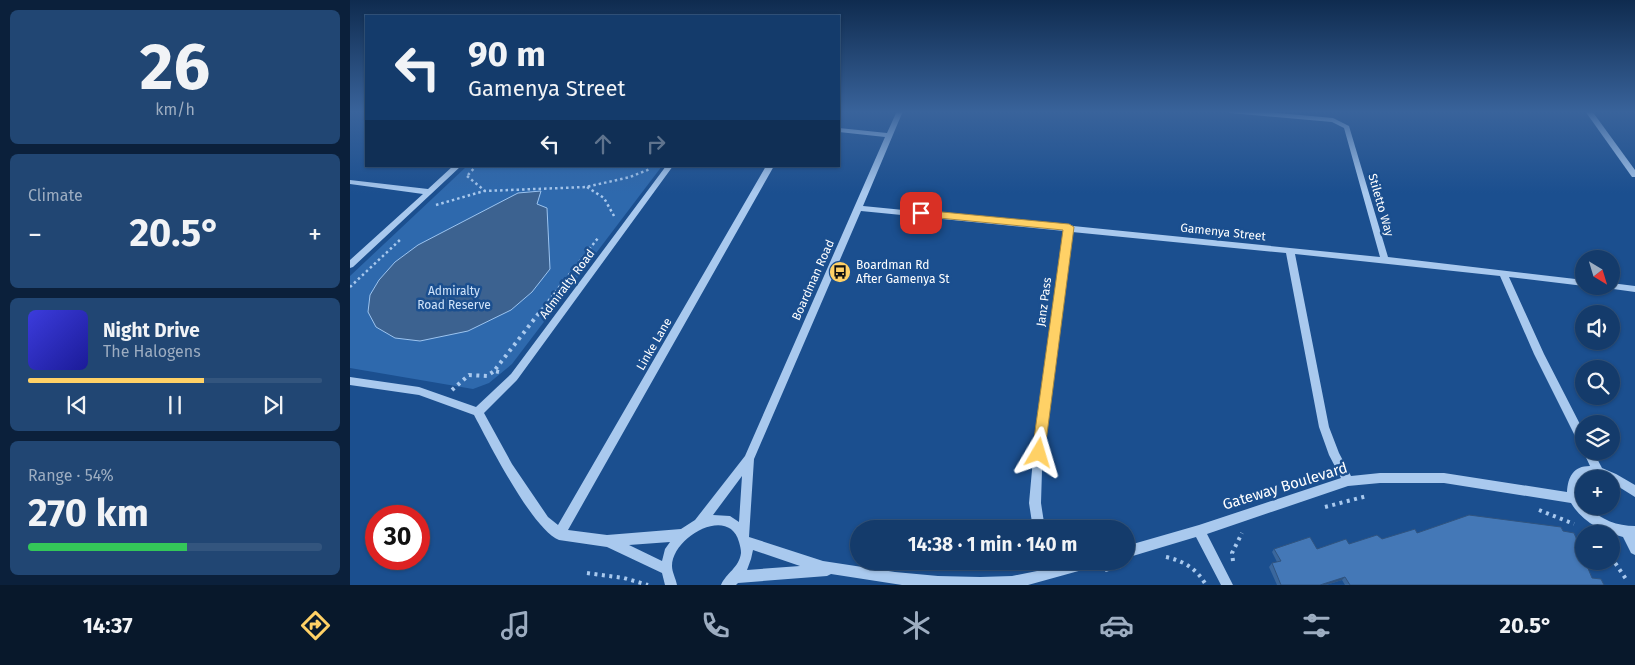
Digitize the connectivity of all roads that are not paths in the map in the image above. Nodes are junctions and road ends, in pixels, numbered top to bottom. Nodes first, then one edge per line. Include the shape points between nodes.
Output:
1 (888, 138) edge
2 (1350, 138) edge
3 (1608, 138) edge
4 (457, 167) edge
5 (669, 167) edge
6 (769, 167) edge
7 (1635, 175) edge
8 (350, 182) edge
9 (430, 192) junction
10 (860, 208) junction
11 (1069, 227) junction
12 (1290, 252) junction
13 (1385, 260) junction
14 (350, 265) edge
15 (1503, 274) junction
16 (1575, 282) edge
17 (1620, 287) edge
18 (1635, 289) edge
19 (350, 381) edge
20 (478, 412) junction
21 (1575, 425) edge
22 (749, 459) junction
23 (1575, 478) edge
24 (1620, 480) edge
25 (1348, 481) junction
26 (1635, 492) edge
27 (1575, 496) edge
28 (1575, 499) edge
29 (1589, 515) edge
30 (1038, 520) edge
31 (700, 523) junction
32 (1199, 531) junction
33 (1631, 532) edge
34 (559, 534) junction
35 (681, 535) junction
36 (745, 538) junction
37 (608, 541) junction
38 (1135, 549) edge
39 (1635, 549) edge
40 (666, 569) junction
41 (832, 569) junction
42 (1039, 570) edge
43 (731, 581) edge
44 (671, 585) edge
45 (1227, 585) edge

1 - 10 street, Boardman Road
2 - 13 street, Stiletto Way
3 - 7 street
4 - 9 street
5 - 20 street, Admiralty Road via 514,377
6 - 34 street, Linke Lane
8 - 9 street
9 - 14 street
10 - 11 street, Gamenya Street
10 - 22 street, Boardman Road
11 - 12 street, Gamenya Street
11 - 30 street, Janz Pass via 1037,470
12 - 13 street, Gamenya Street
12 - 25 street via 1324,427
13 - 15 street, Gamenya Street
15 - 16 street, Gamenya Street
15 - 21 street
17 - 18 street
19 - 20 street via 419,391
20 - 34 street via 508,468 544,521
22 - 31 street, Boardman Road
22 - 36 street, Boardman Road
23 - 27 street via 1572,489
24 - 26 street
25 - 28 street, Gateway Boulevard via 1444,478
25 - 32 street, Gateway Boulevard
29 - 33 street via 1609,528
31 - 35 street, Boardman Road
31 - 36 street, Boardman Road via 726,520 736,526
32 - 38 street, Gateway Boulevard
32 - 45 street
33 - 39 street
34 - 37 street
35 - 37 street
35 - 40 street, Boardman Road via 667,558
36 - 41 street
36 - 43 street, Boardman Road via 745,559
37 - 40 street
40 - 44 street
41 - 42 street via 956,584 1002,583
41 - 43 street

